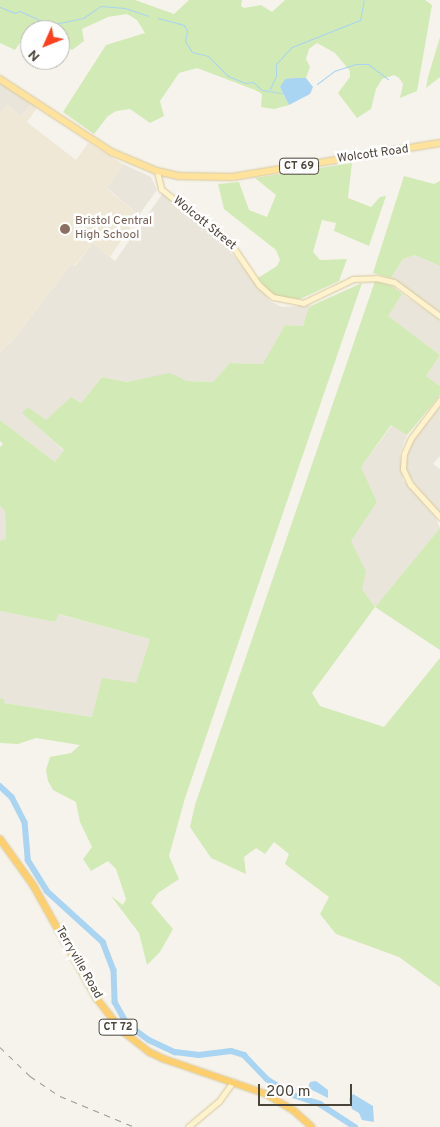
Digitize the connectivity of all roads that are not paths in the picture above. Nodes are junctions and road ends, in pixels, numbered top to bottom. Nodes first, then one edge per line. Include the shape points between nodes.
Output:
1 (0, 79) edge
2 (440, 143) edge
3 (157, 171) junction
4 (440, 316) edge
5 (440, 400) edge
6 (440, 517) edge
7 (0, 839) edge
8 (233, 1082) junction
9 (188, 1127) edge
10 (312, 1127) edge

1 - 3 main road, CT 69 via 112,152
2 - 3 main road, Wolcott Road / CT 69 via 232,177 192,178
3 - 4 main road, Wolcott Street via 161,189 231,244 259,285 273,297 303,303 354,279 376,278 394,282
5 - 6 main road via 411,438 404,454 403,469 410,484
7 - 8 highway, Terryville Road / CT 72 via 33,885 97,999 121,1030 164,1059
8 - 9 main road via 220,1101
8 - 10 highway, Terryville Road / CT 72 via 275,1099

